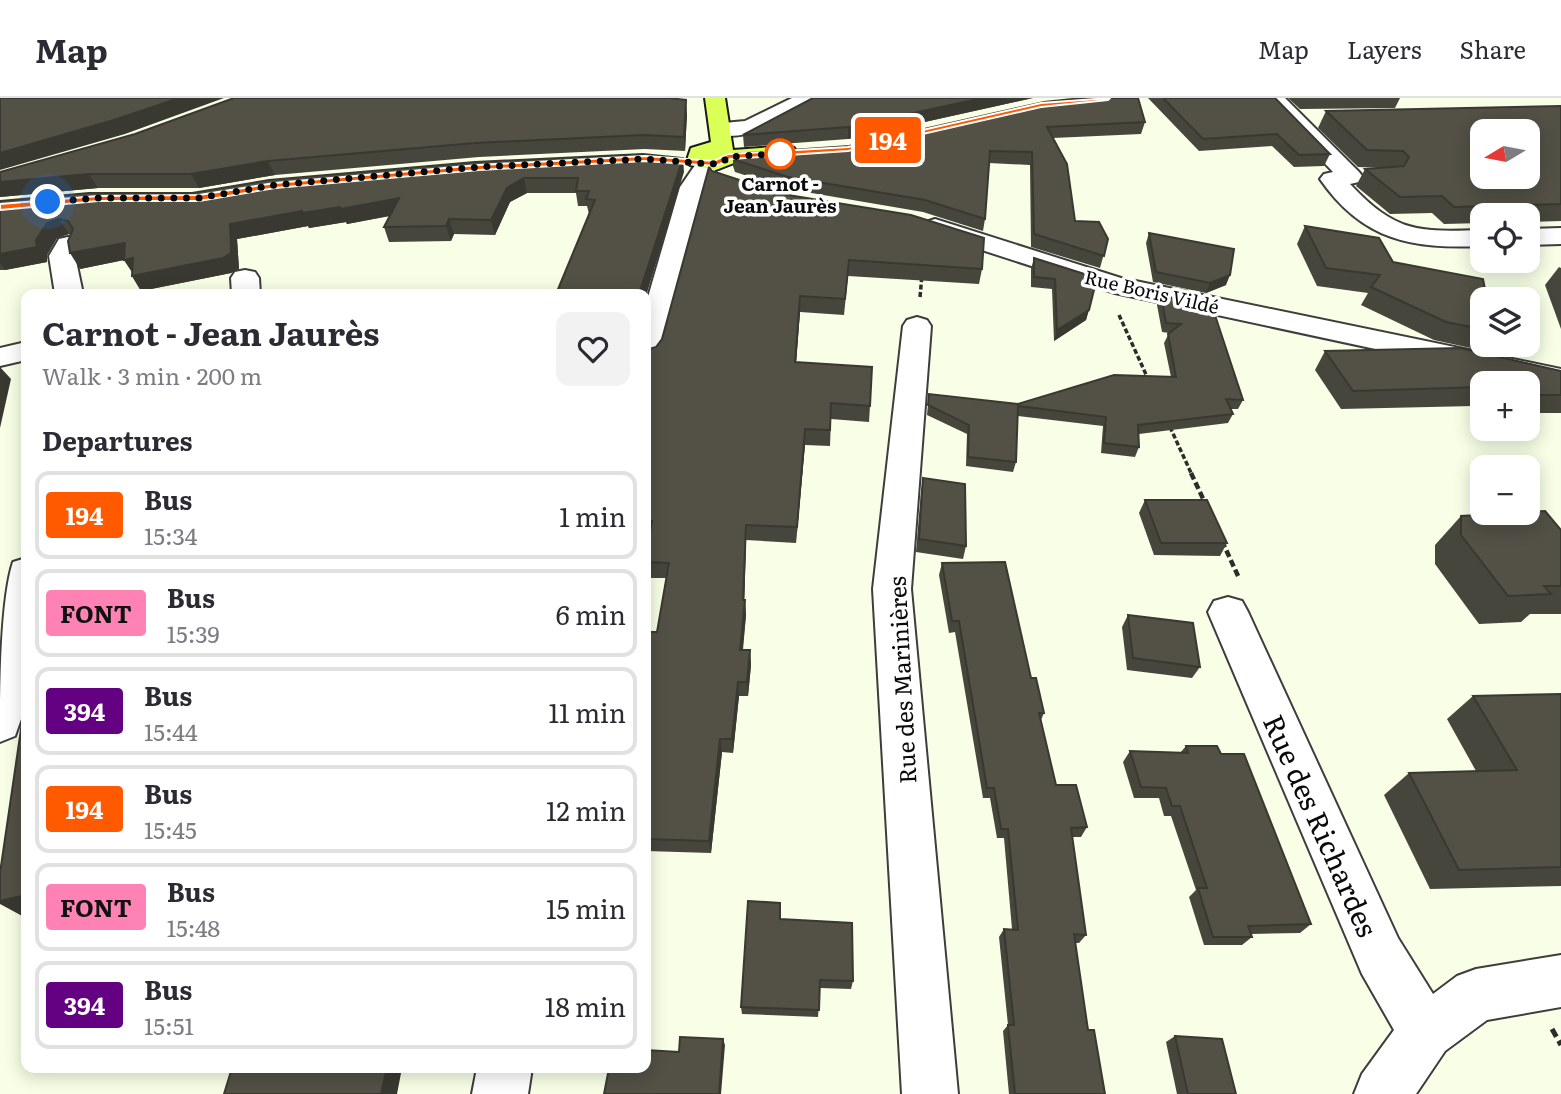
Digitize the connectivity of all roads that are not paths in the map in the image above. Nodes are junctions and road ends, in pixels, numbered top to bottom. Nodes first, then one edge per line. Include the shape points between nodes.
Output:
1 (715, 98) edge
2 (809, 98) edge
3 (1273, 98) edge
4 (1294, 119) junction
5 (1320, 119) dead end
6 (812, 151) edge
7 (673, 162) edge
8 (717, 163) junction
9 (920, 222) edge
10 (1561, 236) edge
11 (1540, 237) edge
12 (1470, 239) edge
13 (68, 245) edge
14 (68, 289) edge
15 (917, 326) road end
16 (651, 335) edge
17 (21, 352) edge
18 (0, 357) edge
19 (1561, 379) edge
20 (21, 609) edge
21 (1228, 612) road end
22 (0, 723) edge
23 (1561, 981) edge
24 (1426, 1032) junction
25 (504, 1073) edge
26 (500, 1094) edge
27 (930, 1094) edge
28 (1382, 1094) edge

1 - 8 main road
2 - 8 street via 749,127
3 - 4 street
4 - 5 street
4 - 12 street via 1363,176 1332,179 1363,212 1386,228 1438,240
6 - 8 main road
7 - 8 street
8 - 16 street via 691,187
9 - 19 street, Rue Boris Vildé via 1103,281
10 - 11 street
13 - 14 street via 62,256
15 - 27 street, Rue des Marinières via 892,589
17 - 18 street
20 - 22 street via 11,684
21 - 24 street, Rue des Richardes via 1380,956
23 - 24 street via 1476,995
24 - 28 street
25 - 26 street

